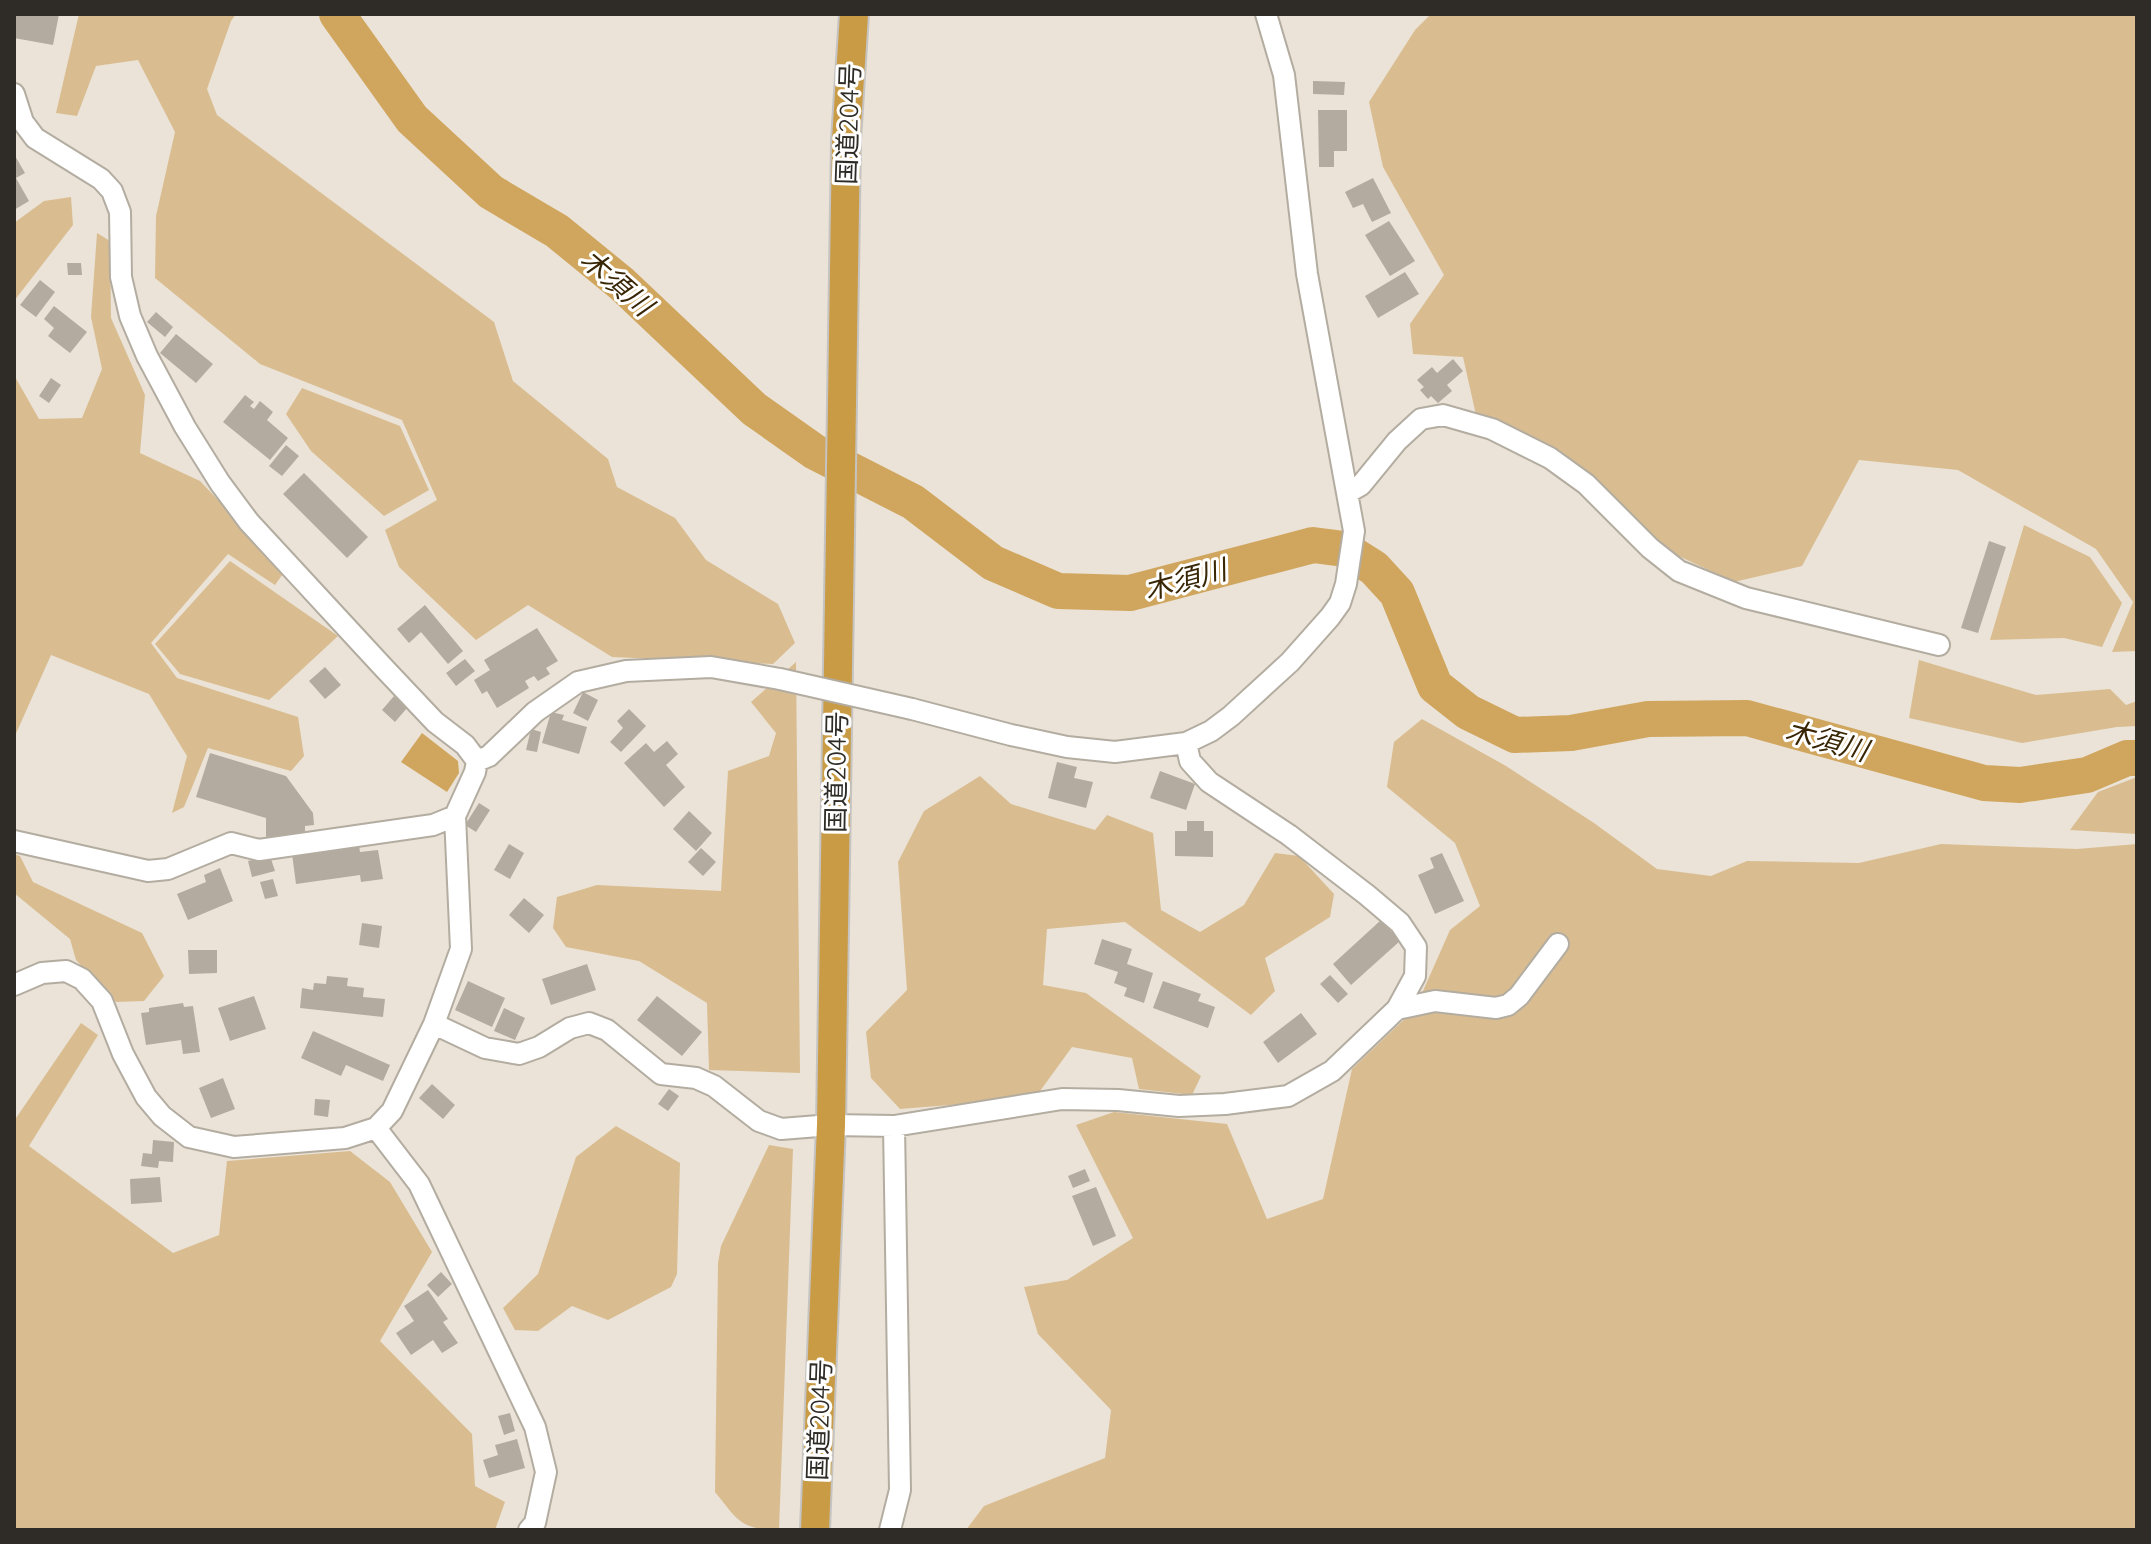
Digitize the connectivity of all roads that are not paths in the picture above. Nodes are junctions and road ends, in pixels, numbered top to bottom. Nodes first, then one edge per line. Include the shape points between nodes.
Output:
1 (854, 14) edge
2 (1266, 14) edge
3 (14, 94) edge
4 (1347, 493) junction
5 (1939, 645) dead end
6 (1186, 743) junction
7 (477, 761) junction
8 (455, 816) junction
9 (14, 841) edge
10 (1558, 944) dead end
11 (14, 985) edge
12 (1397, 1009) junction
13 (434, 1024) junction
14 (831, 1125) junction
15 (894, 1126) junction
16 (376, 1128) junction
17 (529, 1530) edge
18 (815, 1530) edge
19 (890, 1530) edge

1 - 14 highway, 国道204号 via 846,140
2 - 4 street via 1284,75 1307,274
3 - 7 street via 35,138 112,191 120,212 121,277 130,316 185,427 220,483 249,522 383,667
4 - 5 street via 1361,485 1421,419 1443,415 1492,429 1550,458 1586,484 1679,571 1746,598
4 - 6 street via 1354,531 1340,603 1290,662 1231,716
6 - 7 street, bridge via 1115,752 1067,747 711,667 626,671 578,682
6 - 12 street via 1190,761 1209,782 1289,835 1400,923 1416,947 1415,976
7 - 8 street
8 - 9 street via 433,825 259,850 231,843 168,869 148,871
8 - 13 street via 461,949
10 - 12 street via 1508,1005 1435,1001
11 - 16 street via 42,973 66,971 82,979 102,1001 146,1097 189,1137 234,1147 345,1138
12 - 15 street via 1332,1071 1288,1096 1179,1106 1062,1099
13 - 14 street via 485,1048 519,1054 589,1023 607,1030 661,1074 714,1086 759,1121 781,1129
13 - 16 street via 392,1111
14 - 15 street
14 - 18 highway, 国道204号
15 - 19 street via 900,1490
16 - 17 street via 419,1184 535,1427 546,1472

